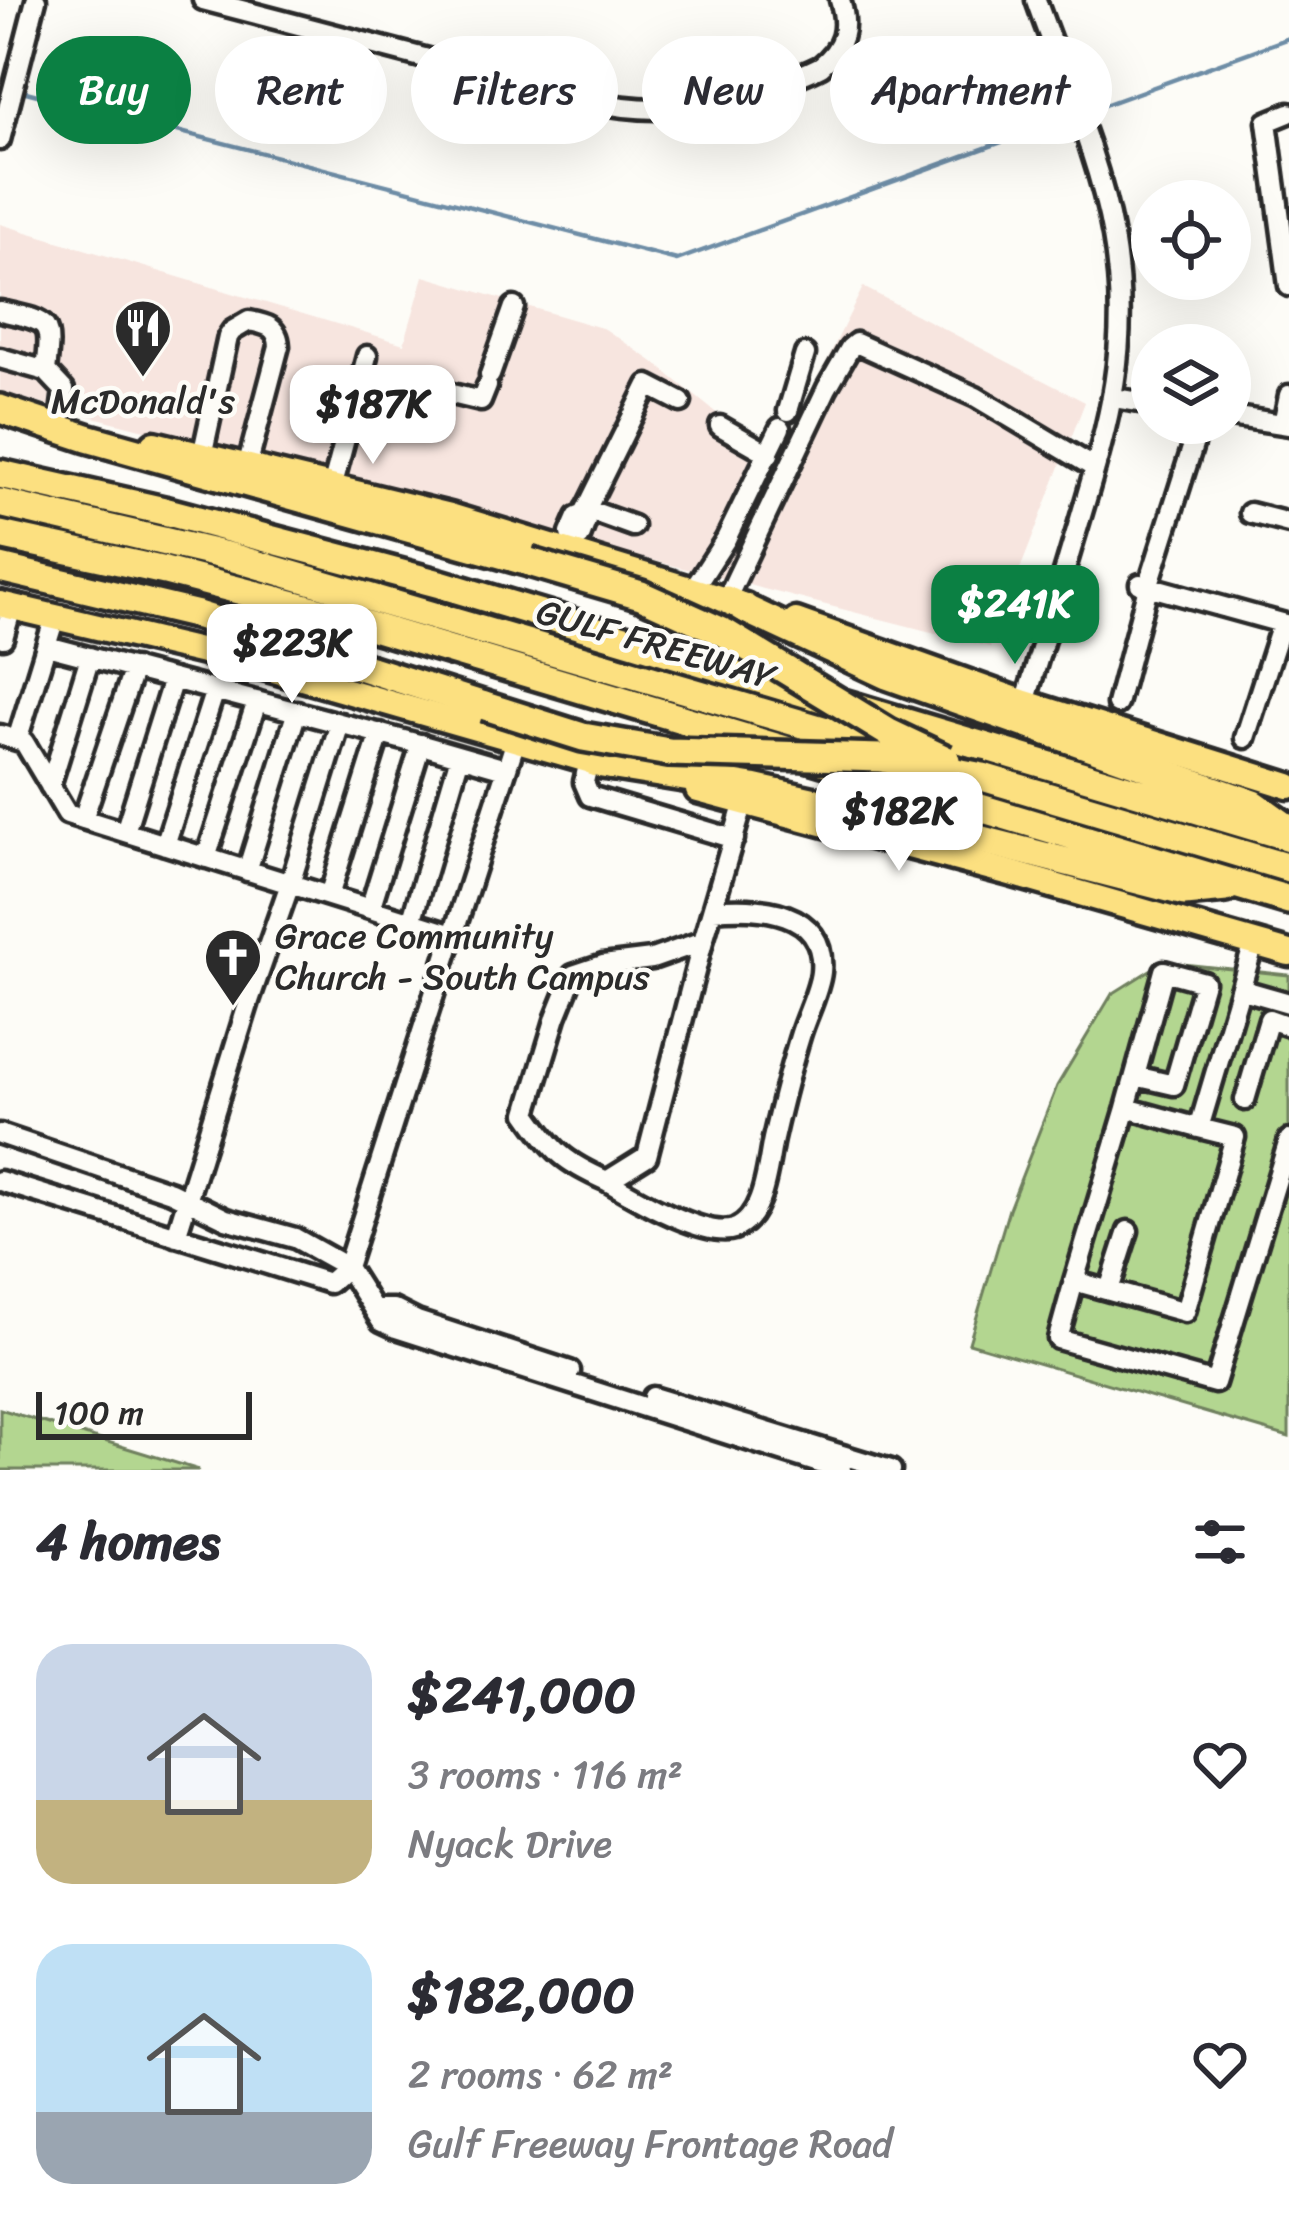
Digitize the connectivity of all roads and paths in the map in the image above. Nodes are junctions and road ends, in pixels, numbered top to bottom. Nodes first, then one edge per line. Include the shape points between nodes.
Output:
1 (36, 0) edge
2 (203, 0) edge
3 (840, 0) edge
4 (1036, 0) edge
5 (1289, 112) edge
6 (0, 140) edge
7 (1284, 205) edge
8 (1289, 286) edge
9 (514, 307) dead end
10 (0, 311) edge
11 (806, 354) dead end
12 (367, 356) dead end
13 (0, 359) edge
14 (46, 371) junction
15 (439, 392) dead end
16 (1289, 394) edge
17 (1114, 398) junction
18 (1131, 401) edge
19 (681, 402) dead end
20 (0, 407) edge
21 (1251, 419) edge
22 (60, 421) junction
23 (1286, 425) edge
24 (720, 426) dead end
25 (1193, 445) dead end
26 (769, 454) junction
27 (202, 456) junction
28 (248, 466) junction
29 (1095, 468) junction
30 (0, 474) edge
31 (332, 488) junction
32 (0, 502) edge
33 (585, 512) junction
34 (1250, 512) dead end
35 (1289, 523) edge
36 (633, 526) dead end
37 (0, 535) edge
38 (570, 546) junction
39 (0, 568) edge
40 (1144, 586) junction
41 (693, 590) junction
42 (726, 600) junction
43 (6, 606) edge
44 (55, 617) junction
45 (1285, 624) edge
46 (1, 641) edge
47 (47, 646) junction
48 (90, 657) junction
49 (134, 668) junction
50 (173, 679) junction
51 (215, 690) junction
52 (257, 701) junction
53 (1025, 703) junction
54 (1117, 704) dead end
55 (297, 711) junction
56 (340, 723) junction
57 (380, 734) junction
58 (9, 737) edge
59 (1245, 738) dead end
60 (516, 740) junction
61 (422, 744) junction
62 (460, 756) junction
63 (592, 762) junction
64 (505, 769) junction
65 (982, 777) junction
66 (50, 786) junction
67 (1289, 786) edge
68 (745, 802) junction
69 (83, 819) junction
70 (125, 832) junction
71 (1289, 833) edge
72 (734, 839) junction
73 (165, 845) junction
74 (206, 858) junction
75 (1289, 868) edge
76 (248, 871) junction
77 (290, 884) junction
78 (1242, 886) junction
79 (328, 896) junction
80 (1289, 900) edge
81 (370, 909) junction
82 (713, 910) junction
83 (411, 922) junction
84 (453, 935) junction
85 (703, 941) junction
86 (1254, 943) junction
87 (1289, 953) edge
88 (1240, 989) junction
89 (1289, 1003) edge
90 (1289, 1025) edge
91 (1135, 1076) junction
92 (1245, 1100) dead end
93 (1126, 1108) junction
94 (1199, 1128) junction
95 (0, 1134) edge
96 (1289, 1140) edge
97 (0, 1181) edge
98 (607, 1181) junction
99 (188, 1202) junction
100 (1128, 1231) dead end
101 (176, 1237) junction
102 (347, 1268) junction
103 (1074, 1281) junction
104 (1109, 1291) junction
105 (661, 1406) junction
106 (886, 1469) edge
107 (842, 1470) edge

1 - 6 street
2 - 3 street via 653,111 715,104 807,73 841,45
4 - 17 street via 1112,232 1120,319
5 - 7 street via 1267,122
7 - 8 street
9 - 15 street via 481,400
10 - 14 street via 45,324
11 - 26 street
12 - 31 street
13 - 14 street
14 - 22 street via 64,390
16 - 23 street
17 - 18 street
17 - 29 street
19 - 33 street via 648,385
20 - 22 main road
20 - 65 highway, bridge via 641,595 725,633 889,733
21 - 23 street
22 - 27 main road
24 - 26 street
25 - 40 street
26 - 41 street
27 - 28 main road
27 - 28 street via 228,337 248,321 268,324 278,352
28 - 31 main road
29 - 42 street via 976,397 856,343
29 - 53 street
30 - 71 highway, GULF FREEWAY via 440,584
31 - 38 main road
32 - 65 highway, GULF FREEWAY, bridge via 231,556
33 - 36 street
33 - 38 street
34 - 35 street
37 - 78 highway, GULF FREEWAY via 326,614
38 - 41 main road
39 - 65 highway, bridge via 198,615 583,737 669,752 881,758
40 - 45 street
40 - 54 street
41 - 42 main road
42 - 53 main road
42 - 71 highway via 887,675 1254,804
43 - 44 main road
43 - 46 street
44 - 47 street
44 - 60 main road
45 - 59 street
47 - 48 street
47 - 58 street
48 - 49 street
48 - 66 street
49 - 50 street
49 - 69 street
50 - 51 street
50 - 70 street
51 - 52 street
51 - 73 street
52 - 55 street
52 - 74 street
53 - 67 main road
55 - 56 street
55 - 76 street
56 - 57 street
56 - 77 street
57 - 61 street
57 - 79 street
58 - 66 street via 24,742
60 - 63 main road
60 - 64 street
61 - 62 street
61 - 81 street
62 - 64 street
62 - 83 street
63 - 68 main road
63 - 72 street via 584,782 590,796
63 - 78 highway via 753,788 1184,892
64 - 84 street
65 - 75 highway, GULF FREEWAY
66 - 69 street via 67,814
68 - 72 street
68 - 86 main road
69 - 70 street
70 - 73 street
72 - 82 street
73 - 74 street
74 - 76 street
76 - 77 street
77 - 79 street
77 - 99 street
78 - 80 highway, GULF FREEWAY
79 - 81 street
81 - 83 street
82 - 85 street
82 - 98 street via 775,910 801,923 820,946 821,974 760,1196 734,1229 715,1229 656,1210
83 - 84 street
84 - 102 street
85 - 98 street via 647,1156
85 - 98 street via 573,975 556,1017 527,1113 570,1165
86 - 87 main road
86 - 88 street
88 - 89 street
88 - 94 street
90 - 92 street via 1268,1019
91 - 91 street via 1165,970 1204,982 1174,1085
91 - 93 street
93 - 94 street
93 - 103 street
94 - 104 street via 1235,1137 1185,1312
95 - 99 street
96 - 103 street via 1215,1383 1058,1340
97 - 101 street
99 - 101 street
99 - 102 street via 295,1238
100 - 104 street
101 - 102 street via 329,1283
102 - 105 street via 381,1321 396,1328
103 - 104 street
105 - 106 street
105 - 107 street

